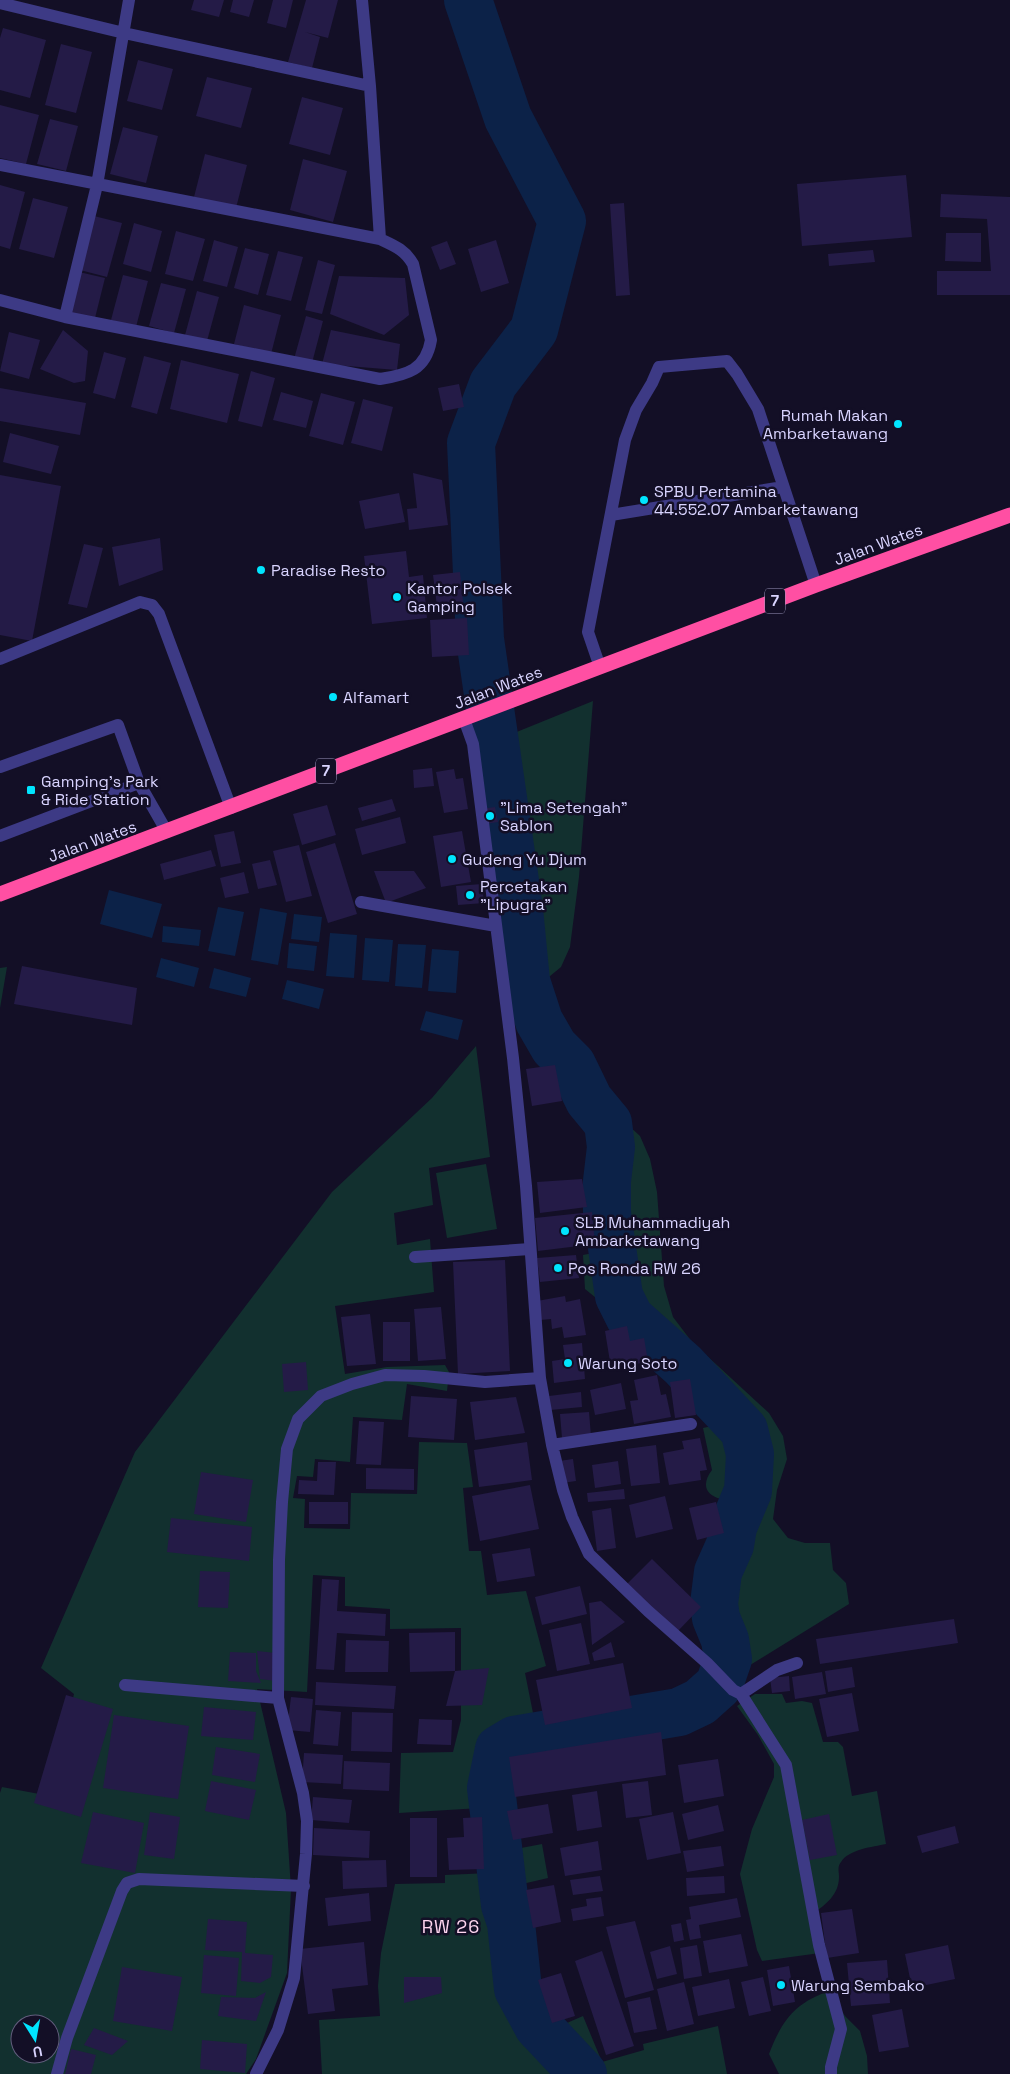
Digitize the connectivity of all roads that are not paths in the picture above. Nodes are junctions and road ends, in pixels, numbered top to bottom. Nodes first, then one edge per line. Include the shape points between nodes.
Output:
1 (130, 0) edge
2 (362, 0) edge
3 (0, 3) edge
4 (124, 33) junction
5 (370, 86) junction
6 (0, 165) edge
7 (97, 185) junction
8 (380, 239) junction
9 (0, 300) edge
10 (64, 317) junction
11 (783, 487) junction
12 (1010, 515) edge
13 (611, 516) junction
14 (816, 585) junction
15 (0, 659) edge
16 (600, 667) junction
17 (464, 719) junction
18 (0, 767) edge
19 (139, 783) junction
20 (231, 808) junction
21 (167, 832) junction
22 (0, 836) edge
23 (0, 894) edge
24 (361, 902) dead end
25 (496, 926) junction
26 (530, 1249) junction
27 (415, 1257) dead end
28 (540, 1378) junction
29 (691, 1424) dead end
30 (552, 1445) junction
31 (797, 1663) dead end
32 (125, 1684) dead end
33 (741, 1692) junction
34 (278, 1698) junction
35 (304, 1886) junction
36 (261, 2073) edge
37 (57, 2074) edge
38 (831, 2074) edge

1 - 4 street
2 - 5 street
3 - 4 street
4 - 5 street
4 - 7 street
5 - 8 street
6 - 7 street
7 - 8 street
7 - 10 street
8 - 10 street via 407,254 413,264 431,340 429,352 420,366 402,376 380,379
9 - 10 street
11 - 13 street
11 - 13 street via 758,409 726,361 658,367 636,410 626,440
11 - 14 street
12 - 14 highway, Jalan Wates / 7
13 - 16 street via 588,632
14 - 16 highway, Jalan Wates / 7
15 - 20 street via 140,602 152,606 158,614
16 - 17 highway, Jalan Wates / 7
17 - 20 highway, Jalan Wates / 7
17 - 25 street via 473,744
18 - 19 street via 118,724
19 - 21 street
19 - 22 street
20 - 21 highway, Jalan Wates / 7
21 - 23 highway, Jalan Wates / 7
24 - 25 street
25 - 26 street via 513,1058
26 - 27 street
26 - 28 street
28 - 30 street
28 - 34 street via 485,1382 385,1375 321,1396 298,1419 287,1449 282,1502
29 - 30 street
30 - 33 street via 572,1517 589,1554 648,1611
31 - 33 street via 777,1670
32 - 34 street
33 - 38 street via 786,1765 819,1945 841,2029
34 - 35 street via 307,1821
35 - 36 street via 294,1978
35 - 37 street via 139,1879 127,1883 67,2038

